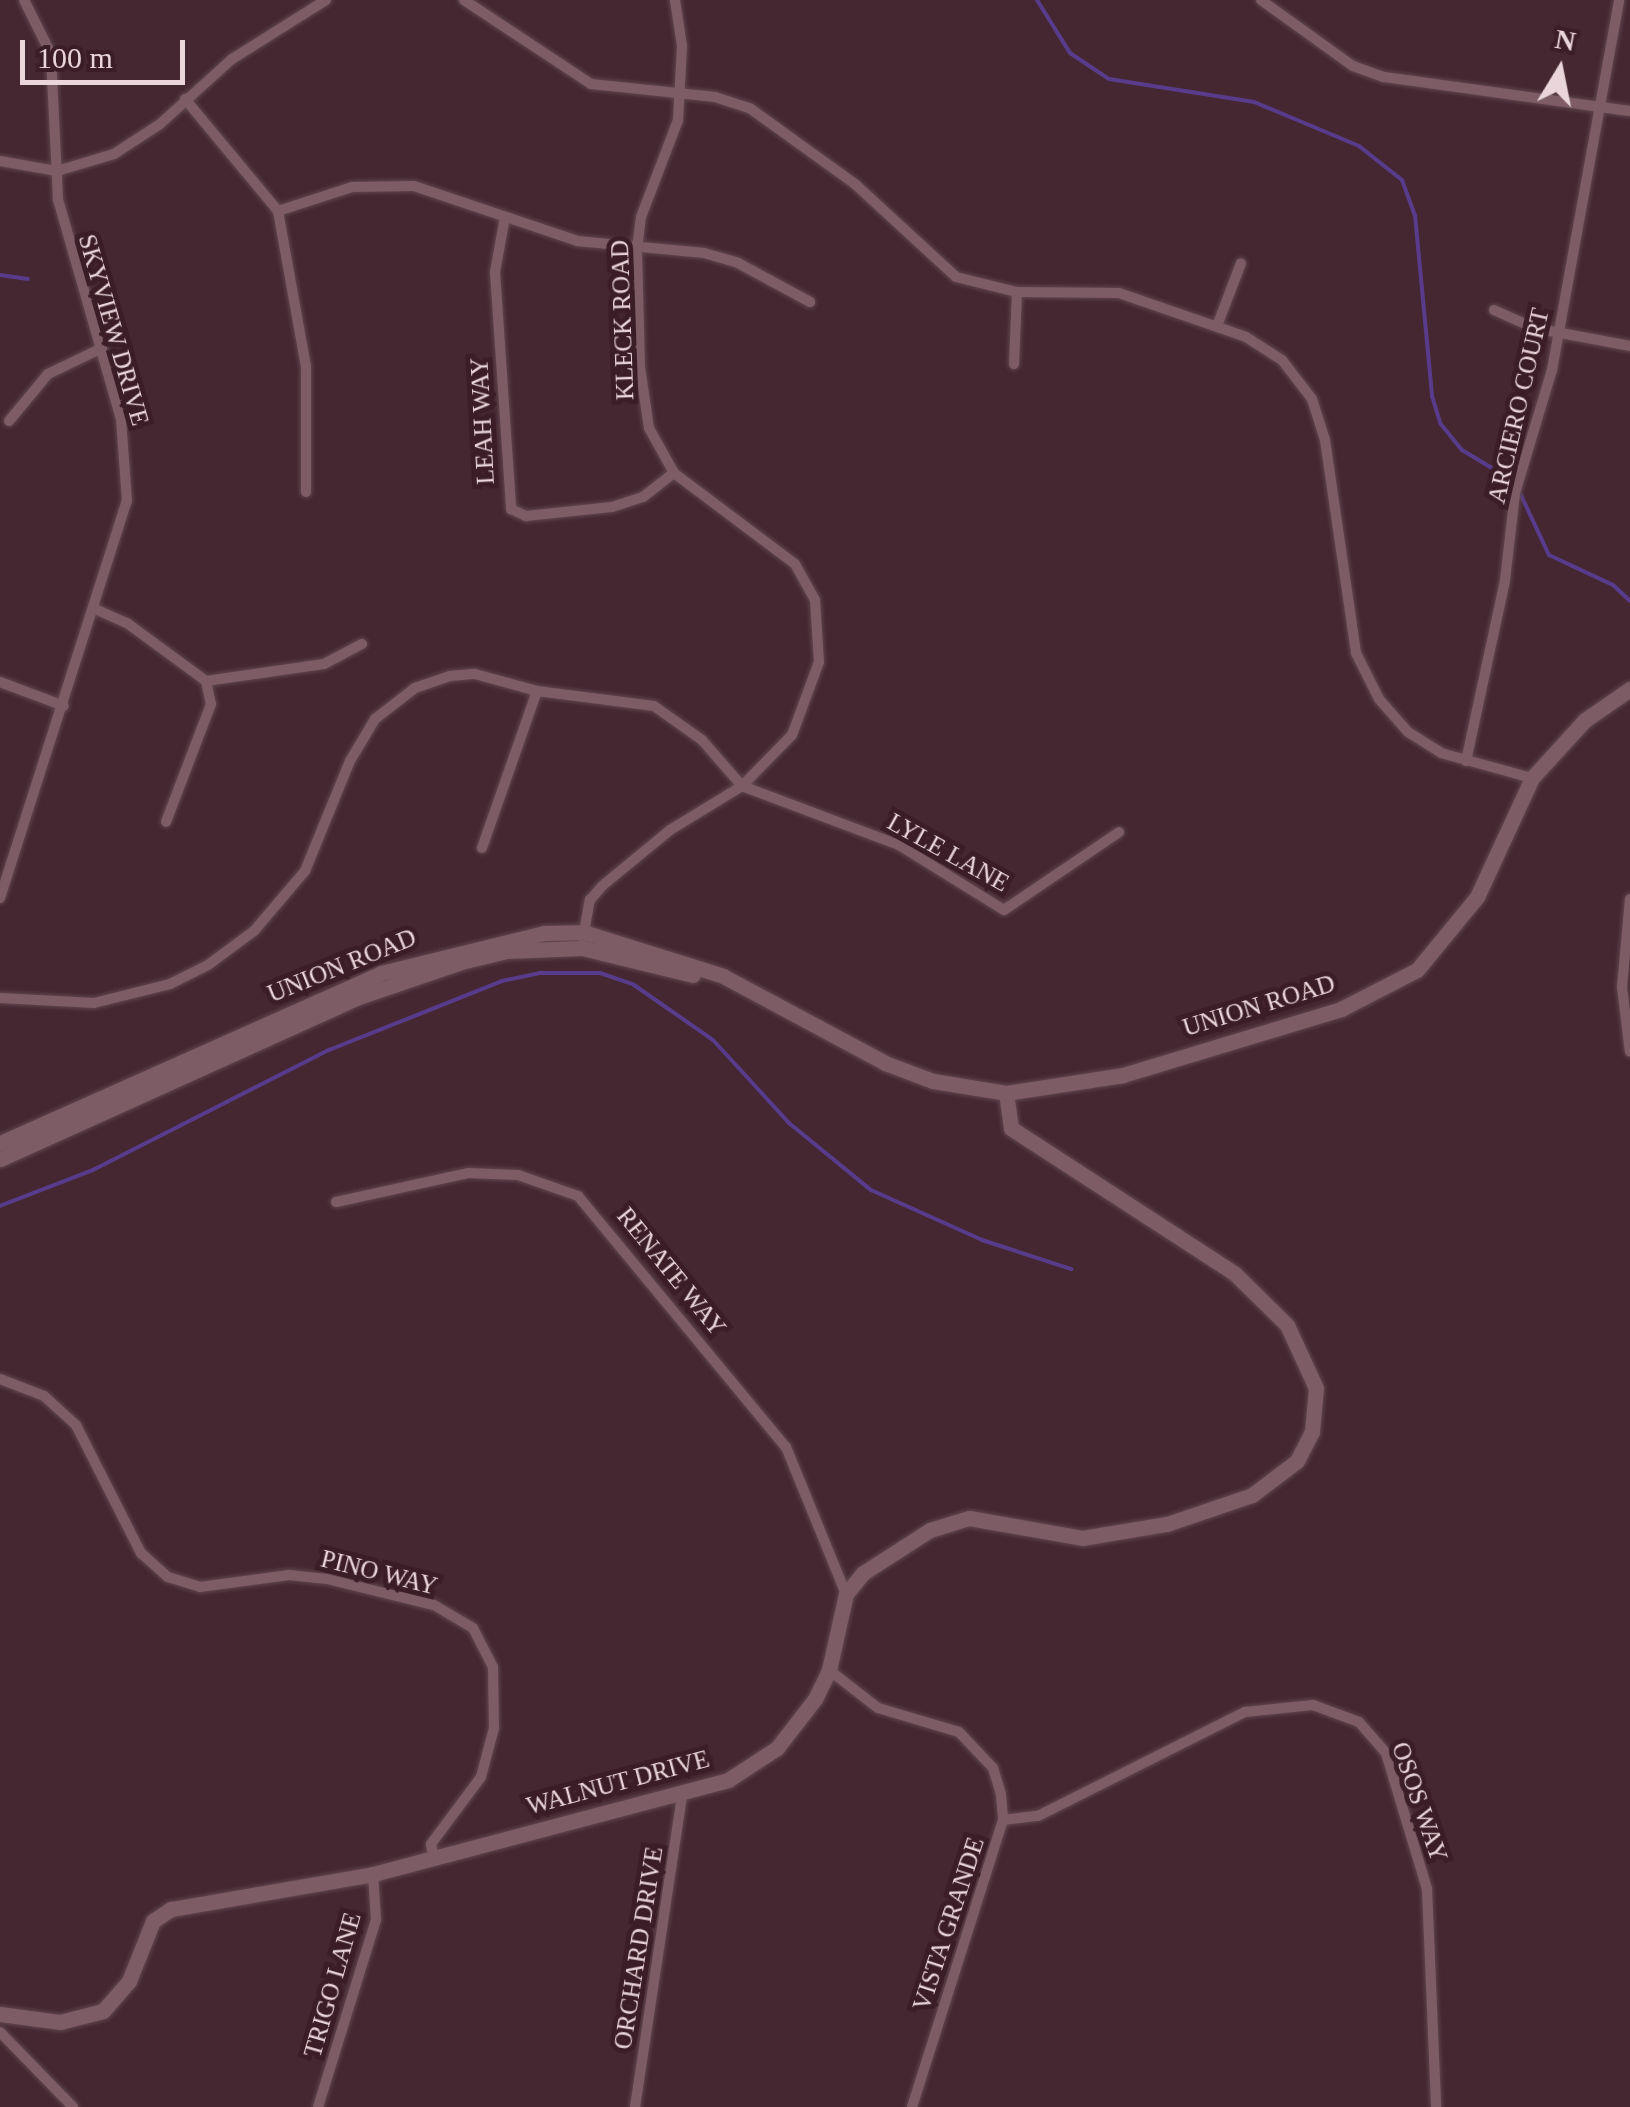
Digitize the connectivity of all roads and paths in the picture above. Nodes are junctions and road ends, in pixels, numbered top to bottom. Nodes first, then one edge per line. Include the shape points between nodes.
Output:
1 (24, 0) edge
2 (326, 0) edge
3 (464, 0) edge
4 (675, 0) edge
5 (1261, 0) edge
6 (1619, 0) edge
7 (680, 93) junction
8 (186, 99) junction
9 (1601, 105) junction
10 (1630, 111) edge
11 (0, 161) edge
12 (57, 171) junction
13 (278, 210) junction
14 (505, 218) junction
15 (636, 249) junction
16 (1241, 263) dead end
17 (1018, 292) junction
18 (810, 302) dead end
19 (1494, 310) dead end
20 (1217, 326) junction
21 (1559, 333) junction
22 (1630, 346) edge
23 (102, 348) junction
24 (1014, 364) dead end
25 (8, 422) dead end
26 (674, 473) junction
27 (306, 492) dead end
28 (96, 609) junction
29 (362, 644) dead end
30 (206, 681) junction
31 (0, 682) edge
32 (1630, 689) edge
33 (538, 691) junction
34 (64, 706) junction
35 (1466, 761) junction
36 (1532, 778) junction
37 (742, 786) junction
38 (166, 822) dead end
39 (1119, 832) dead end
40 (482, 848) dead end
41 (0, 854) edge
42 (14, 858) junction
43 (0, 898) edge
44 (1630, 899) edge
45 (583, 940) junction
46 (0, 998) edge
47 (1630, 1052) edge
48 (1006, 1093) junction
49 (0, 1143) edge
50 (0, 1160) edge
51 (336, 1202) dead end
52 (0, 1378) edge
53 (846, 1594) junction
54 (829, 1670) junction
55 (682, 1795) junction
56 (1003, 1820) junction
57 (434, 1859) junction
58 (372, 1874) junction
59 (0, 2014) edge
60 (0, 2032) edge
61 (73, 2107) edge
62 (318, 2107) edge
63 (636, 2107) edge
64 (912, 2107) edge
65 (1436, 2107) edge

1 - 12 street, SKYVIEW DRIVE via 51,54
2 - 8 street via 279,25
3 - 7 street via 591,84
4 - 7 street, KLECK ROAD
5 - 9 street via 1353,66 1384,77
6 - 9 street, ARCIERO COURT
7 - 15 street, KLECK ROAD via 672,146 641,217
7 - 17 street via 751,109 855,184 956,277
8 - 12 street via 114,154
8 - 13 street
9 - 10 street
9 - 21 street, ARCIERO COURT
11 - 12 street
12 - 23 street, SKYVIEW DRIVE via 63,226
13 - 14 street via 327,192 384,183 414,186
13 - 27 street via 306,366
14 - 15 street via 577,242
14 - 26 street, LEAH WAY via 495,272 512,508 526,516 612,507 642,497
15 - 18 street via 738,263
15 - 26 street, KLECK ROAD via 649,428
16 - 20 street
17 - 20 street via 1119,293
17 - 24 street
19 - 21 street
20 - 35 street via 1282,360 1312,399 1325,440 1356,654 1379,699 1408,732
21 - 22 street
21 - 35 street, ARCIERO COURT via 1518,479 1505,580
23 - 25 street via 48,374
23 - 28 street, SKYVIEW DRIVE via 121,419 127,502
26 - 37 street, KLECK ROAD via 777,545 815,600 820,646 810,700 792,735
28 - 30 street via 127,623
28 - 34 street, SKYVIEW DRIVE
29 - 30 street via 324,664
30 - 38 street via 211,704
31 - 34 street
32 - 36 main road, UNION ROAD via 1584,720
33 - 37 street via 654,706 702,740
33 - 40 street
33 - 46 street via 475,674 450,676 389,706 361,738 305,871 254,931 208,964 170,984 94,1002
34 - 42 street, SKYVIEW DRIVE
35 - 36 street
36 - 48 main road, UNION ROAD via 1477,897 1417,970 1342,1009 1122,1075
37 - 39 street, LYLE LANE via 899,845 1004,910
37 - 45 street, KLECK ROAD via 670,830 602,886 590,900
41 - 42 street
42 - 43 street, SKYVIEW DRIVE
44 - 47 street via 1622,988
45 - 48 main road, UNION ROAD via 705,969 901,1071
45 - 49 main road, UNION ROAD via 502,939 381,973
45 - 50 main road, UNION ROAD via 397,980
48 - 53 main road via 1011,1128 1234,1273 1268,1303 1314,1376 1312,1432 1297,1462 1273,1483 1226,1506 1082,1538 952,1521 906,1541
51 - 53 street, RENATE WAY via 468,1173 518,1175 578,1196 786,1447 820,1517
52 - 57 street, PINO WAY via 44,1396 76,1424 141,1553 168,1577 200,1586 307,1576 434,1606 473,1628 493,1668 494,1728 481,1777 431,1844
53 - 54 main road, WALNUT DRIVE
54 - 55 main road, WALNUT DRIVE via 778,1748 728,1780
54 - 56 street, VISTA GRANDE via 878,1708 949,1726 971,1742 992,1768
55 - 57 main road, WALNUT DRIVE
55 - 63 street, ORCHARD DRIVE
56 - 64 street, VISTA GRANDE
56 - 65 street, OSOS WAY via 1038,1816 1245,1712 1312,1704 1359,1722 1386,1753 1427,1889
57 - 58 main road, WALNUT DRIVE
58 - 59 main road, WALNUT DRIVE via 171,1910 153,1920 129,1981 103,2011 60,2022
58 - 62 street, TRIGO LANE via 376,1920
60 - 61 street

